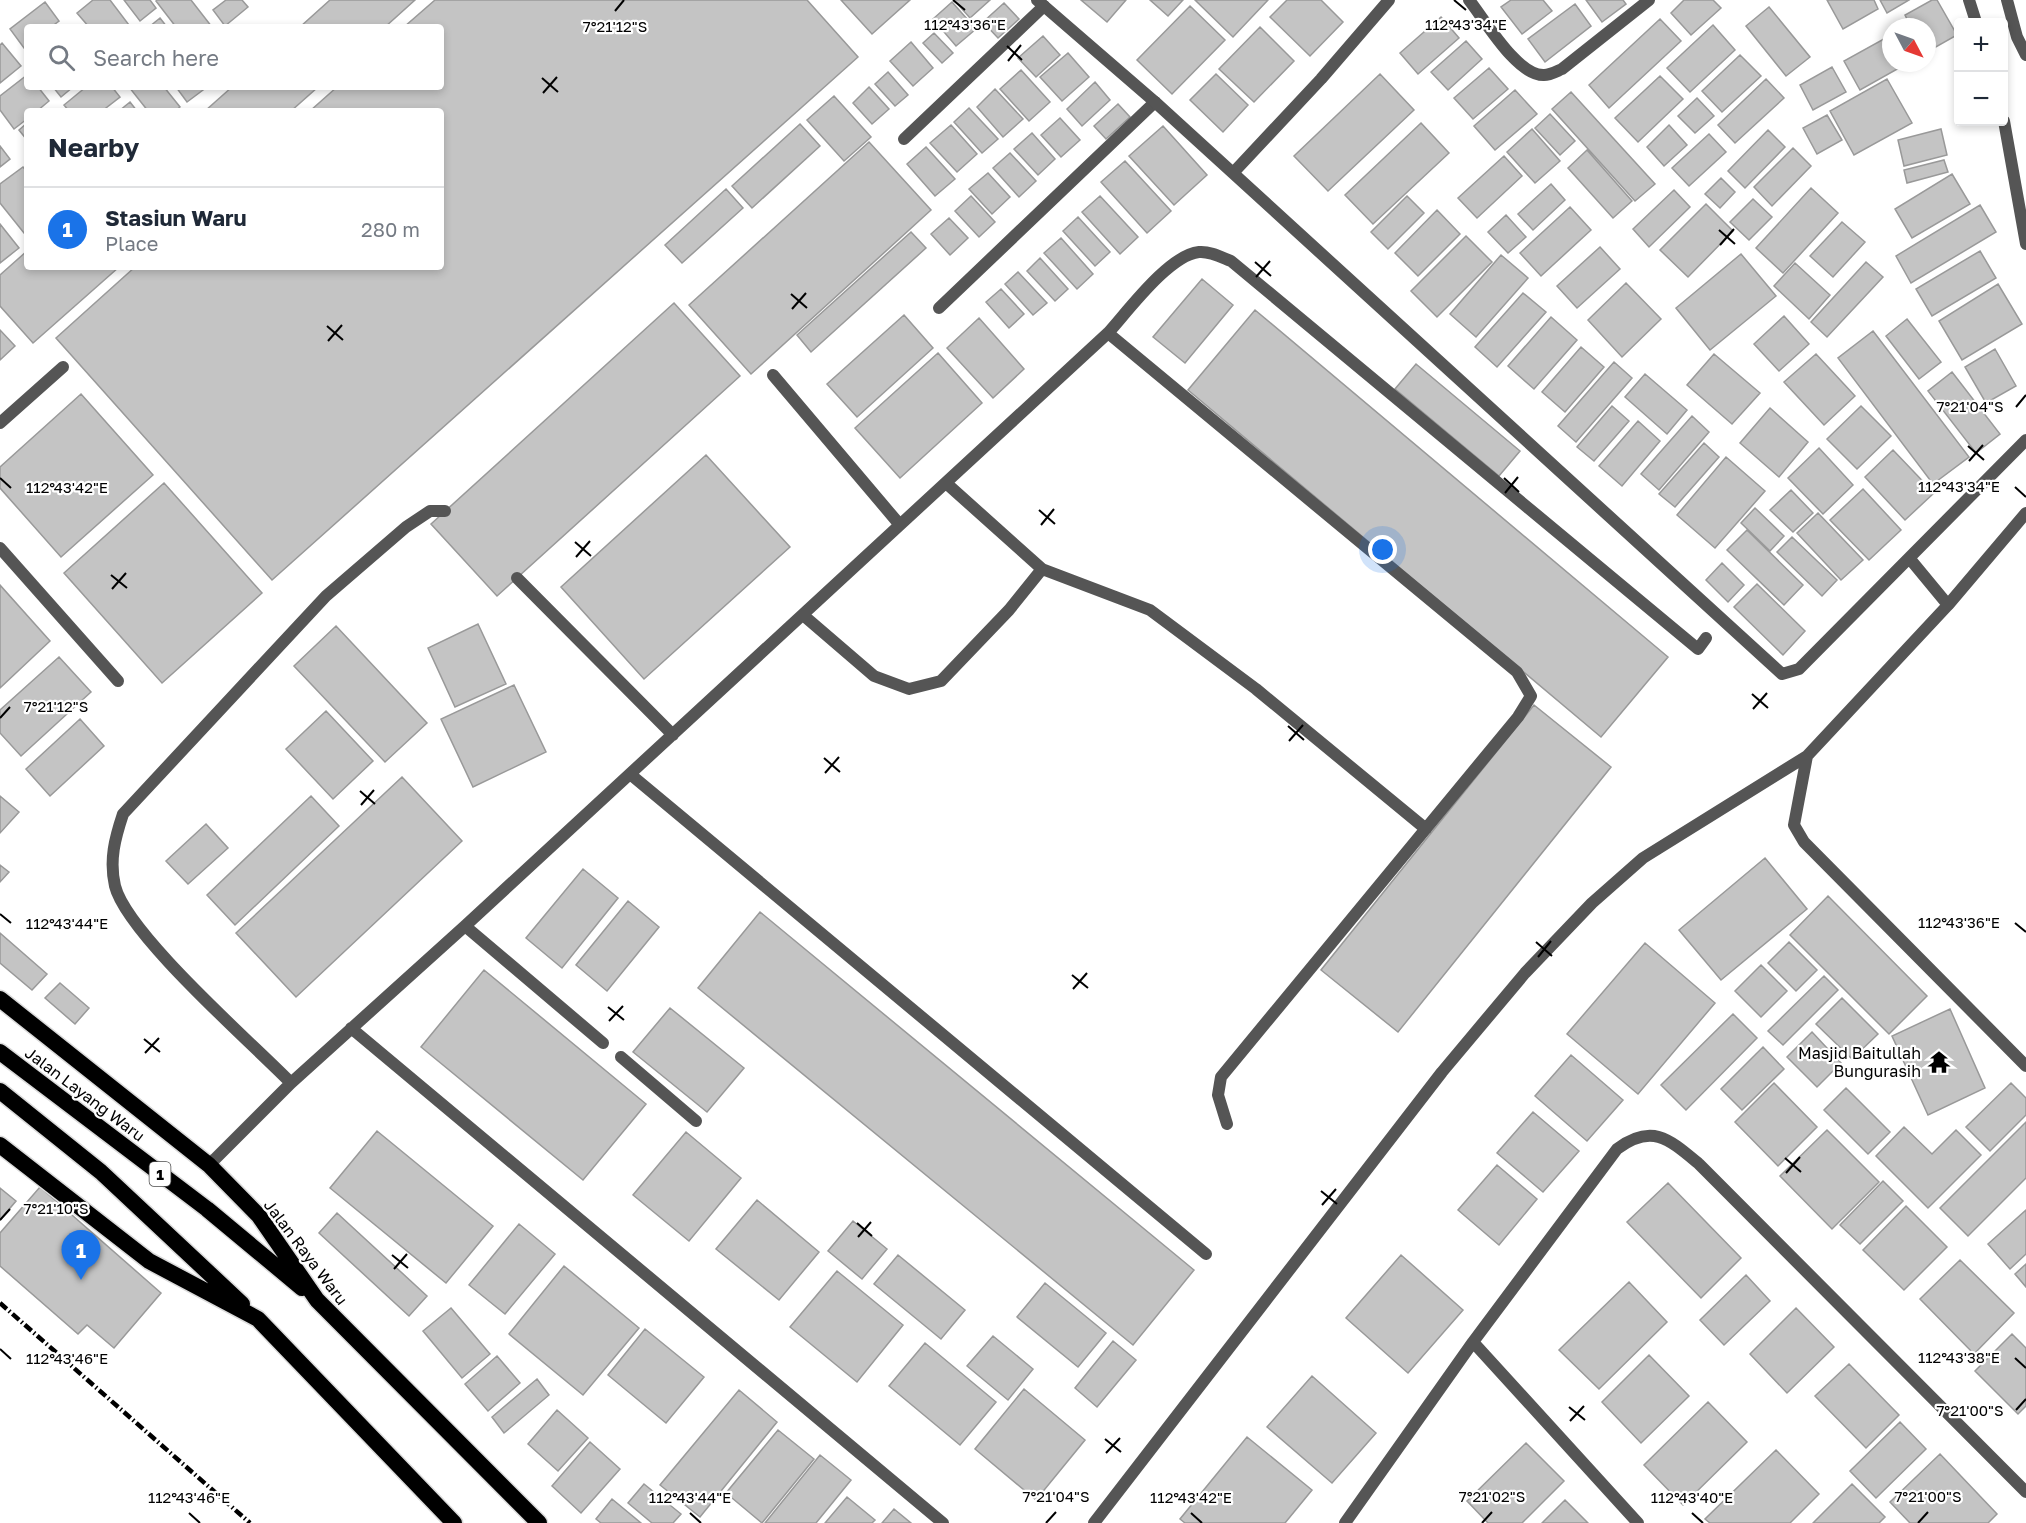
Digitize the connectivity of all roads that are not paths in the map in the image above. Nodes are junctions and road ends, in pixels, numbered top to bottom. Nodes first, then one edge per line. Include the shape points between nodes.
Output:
1 (1389, 0) edge
2 (1470, 0) edge
3 (1649, 0) edge
4 (1970, 0) edge
5 (2007, 0) edge
6 (1041, 3) edge
7 (1975, 18) edge
8 (2026, 54) edge
9 (1155, 102) junction
10 (2005, 126) edge
11 (904, 139) dead end
12 (1233, 173) junction
13 (2026, 244) edge
14 (939, 308) dead end
15 (1108, 333) junction
16 (63, 367) dead end
17 (774, 375) dead end
18 (0, 423) edge
19 (2026, 440) edge
20 (946, 483) junction
21 (445, 511) dead end
22 (2026, 513) edge
23 (900, 525) junction
24 (0, 548) edge
25 (1910, 559) junction
26 (1042, 569) junction
27 (517, 578) dead end
28 (1948, 605) junction
29 (803, 615) junction
30 (1706, 638) dead end
31 (118, 681) dead end
32 (673, 735) junction
33 (1807, 756) junction
34 (630, 774) junction
35 (1426, 830) junction
36 (465, 926) junction
37 (0, 999) edge
38 (351, 1028) junction
39 (603, 1043) dead end
40 (0, 1052) edge
41 (621, 1057) dead end
42 (2026, 1066) edge
43 (291, 1083) junction
44 (0, 1091) edge
45 (696, 1121) dead end
46 (1227, 1124) dead end
47 (0, 1145) edge
48 (209, 1165) junction
49 (1206, 1254) dead end
50 (317, 1300) junction
51 (258, 1319) junction
52 (1473, 1342) junction
53 (2026, 1492) edge
54 (454, 1523) edge
55 (538, 1523) edge
56 (943, 1523) edge
57 (1094, 1523) edge
58 (1345, 1523) edge
59 (1638, 1523) edge

1 - 12 street
2 - 3 street via 1515,59 1535,74 1546,75 1562,69
4 - 7 street
5 - 8 street
6 - 9 street
6 - 11 street
9 - 12 street
9 - 14 street
10 - 13 street
12 - 25 street via 1782,674 1799,669
15 - 20 street
15 - 30 street via 1168,268 1181,260 1200,252 1231,261 1698,649
15 - 35 street via 1517,672 1531,696 1523,710
16 - 18 street
17 - 23 street
19 - 25 street
20 - 23 street
20 - 26 street
21 - 43 street via 430,511 406,527 327,596 123,814 112,848 115,887 133,922
22 - 28 street
23 - 29 street
24 - 31 street
25 - 28 street
26 - 29 street via 941,681 909,689 874,676
26 - 35 street via 1150,610 1256,689
27 - 32 street
28 - 33 street
29 - 32 street
32 - 34 street
33 - 42 street via 1794,825 1803,842
33 - 57 street via 1643,858 1592,903 1525,973 1442,1072
34 - 36 street
34 - 49 street
35 - 46 street via 1221,1077 1218,1095
36 - 38 street
36 - 39 street
37 - 48 highway, Jalan Raya Waru
38 - 43 street
38 - 56 street
40 - 50 highway, Jalan Layang Waru / 1 via 207,1209
41 - 45 street
43 - 48 street
44 - 51 highway, 1 via 101,1172
47 - 51 highway via 149,1261
48 - 50 highway, Jalan Raya Waru via 259,1216
50 - 55 highway, Jalan Raya Waru / 1
51 - 54 highway, 1
52 - 53 street via 1617,1149 1645,1134 1661,1136 1699,1164
52 - 58 street
52 - 59 street

